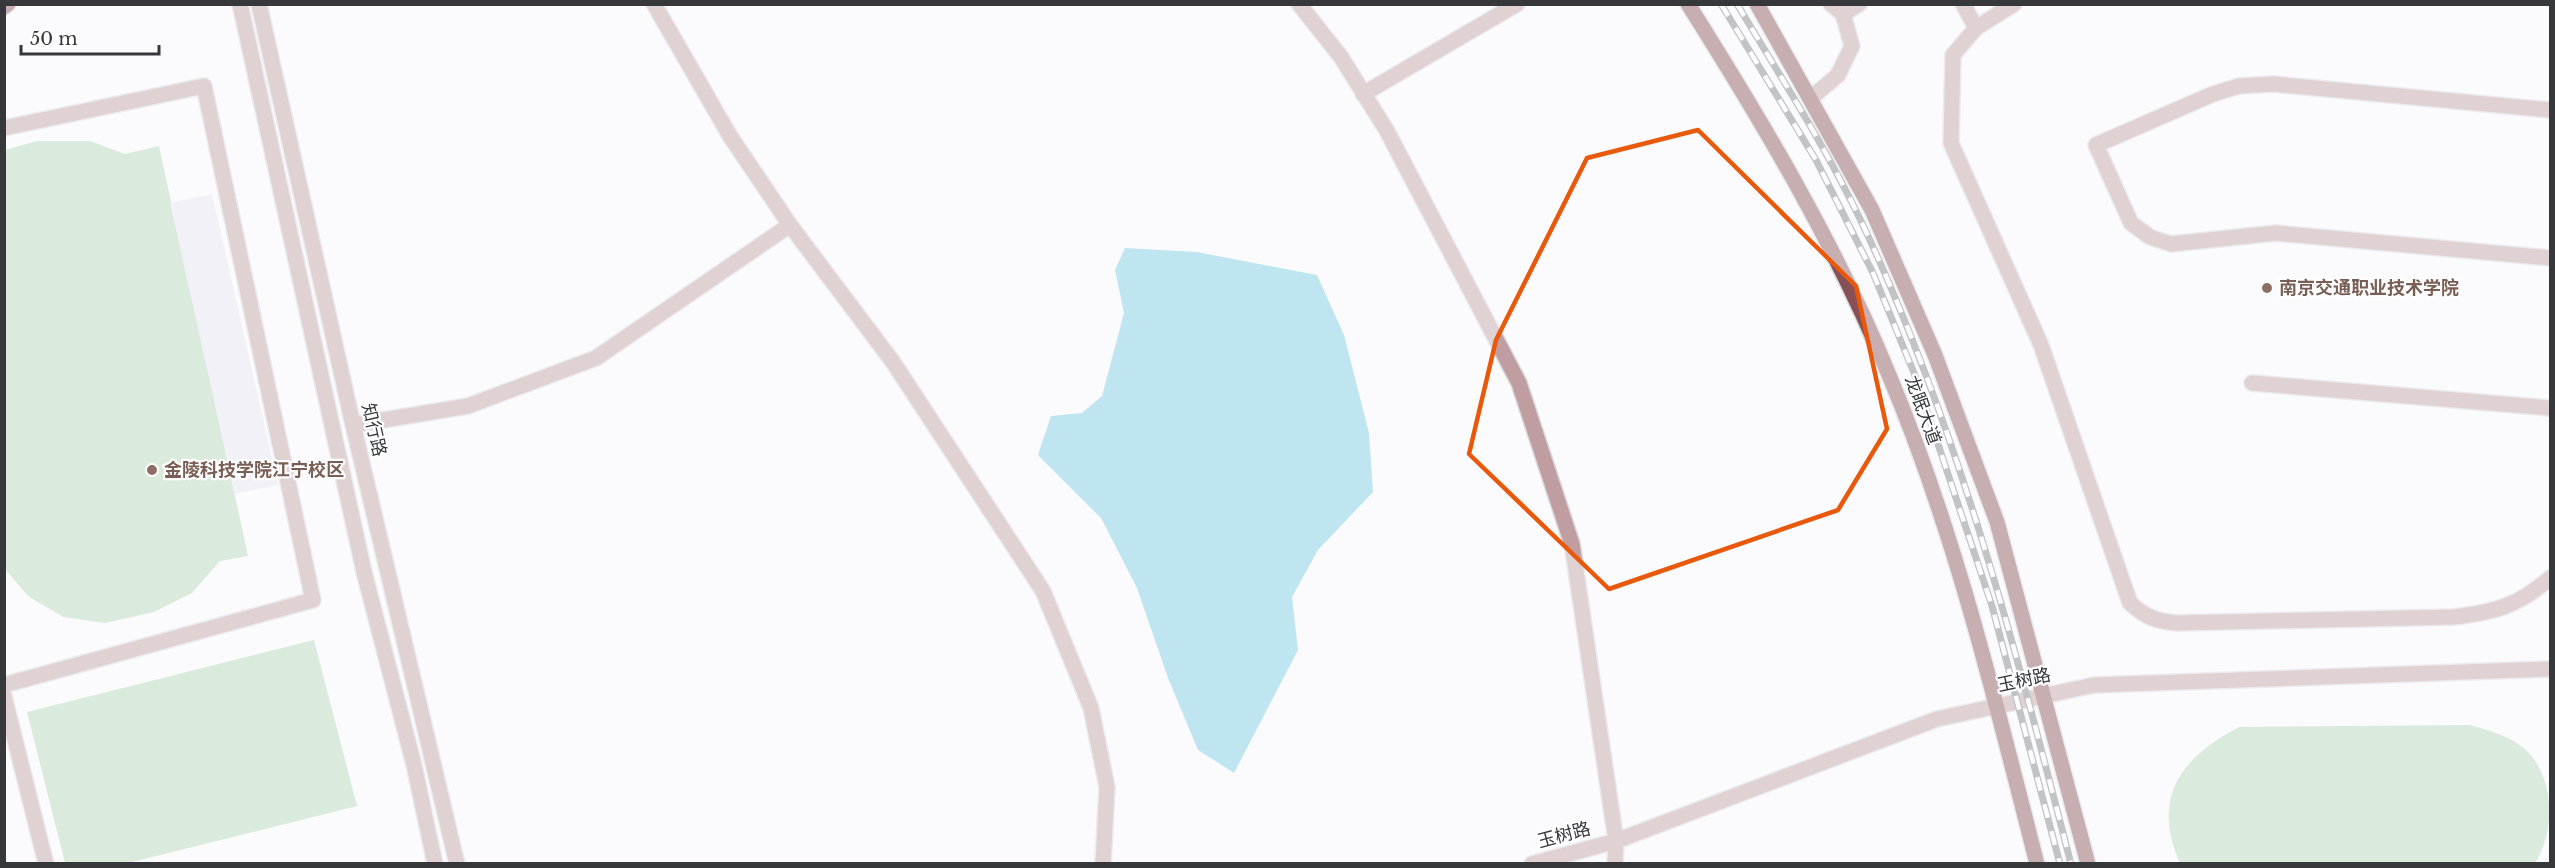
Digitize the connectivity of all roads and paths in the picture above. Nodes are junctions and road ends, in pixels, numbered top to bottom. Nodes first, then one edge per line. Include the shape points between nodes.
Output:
1 (8, 4) edge
2 (240, 4) edge
3 (259, 4) edge
4 (654, 4) edge
5 (1299, 4) edge
6 (1517, 4) edge
7 (1688, 4) edge
8 (1757, 4) edge
9 (1859, 4) edge
10 (1963, 4) edge
11 (2014, 4) edge
12 (4, 8) edge
13 (1837, 9) edge
14 (1977, 28) junction
15 (1364, 93) junction
16 (1811, 98) junction
17 (2550, 110) edge
18 (4, 128) edge
19 (790, 225) junction
20 (2550, 258) edge
21 (2252, 383) dead end
22 (2550, 408) edge
23 (353, 425) junction
24 (2550, 578) edge
25 (2550, 669) edge
26 (4, 685) edge
27 (2044, 695) junction
28 (4, 696) edge
29 (1996, 705) junction
30 (1616, 841) junction
31 (46, 864) edge
32 (435, 864) edge
33 (458, 864) edge
34 (1103, 864) edge
35 (1532, 864) edge
36 (1615, 864) edge
37 (2037, 864) edge
38 (2088, 864) edge

1 - 12 main road
2 - 32 street via 364,572
3 - 23 street, 知行路
4 - 19 street via 730,136
5 - 15 street
6 - 15 street
7 - 29 main road, 龙眠大道 via 1828,240 1890,375 1946,531
8 - 16 main road, 龙眠大道
9 - 13 street
10 - 14 street
11 - 14 street
13 - 16 street via 1852,46 1838,75
14 - 24 street via 1953,55 1951,143 2041,345 2130,603 2143,616 2176,623 2454,617 2490,613 2515,604
15 - 30 street via 1519,383 1572,544
16 - 27 main road, 龙眠大道 via 1872,210 1935,355 1997,522
17 - 20 street via 2273,84 2239,86 2096,145 2131,224 2150,237 2172,244 2276,233
18 - 26 street via 204,87 313,600
19 - 23 street via 596,358 468,406
19 - 34 street via 893,362 1043,591 1091,708 1107,787
21 - 22 street
23 - 33 street, 知行路
25 - 27 street, 玉树路 via 2094,685
27 - 29 street, 玉树路
27 - 38 main road, 龙眠大道
28 - 31 street
29 - 30 street, 玉树路 via 1937,719
29 - 37 main road, 龙眠大道
30 - 35 street, 玉树路
30 - 36 street

